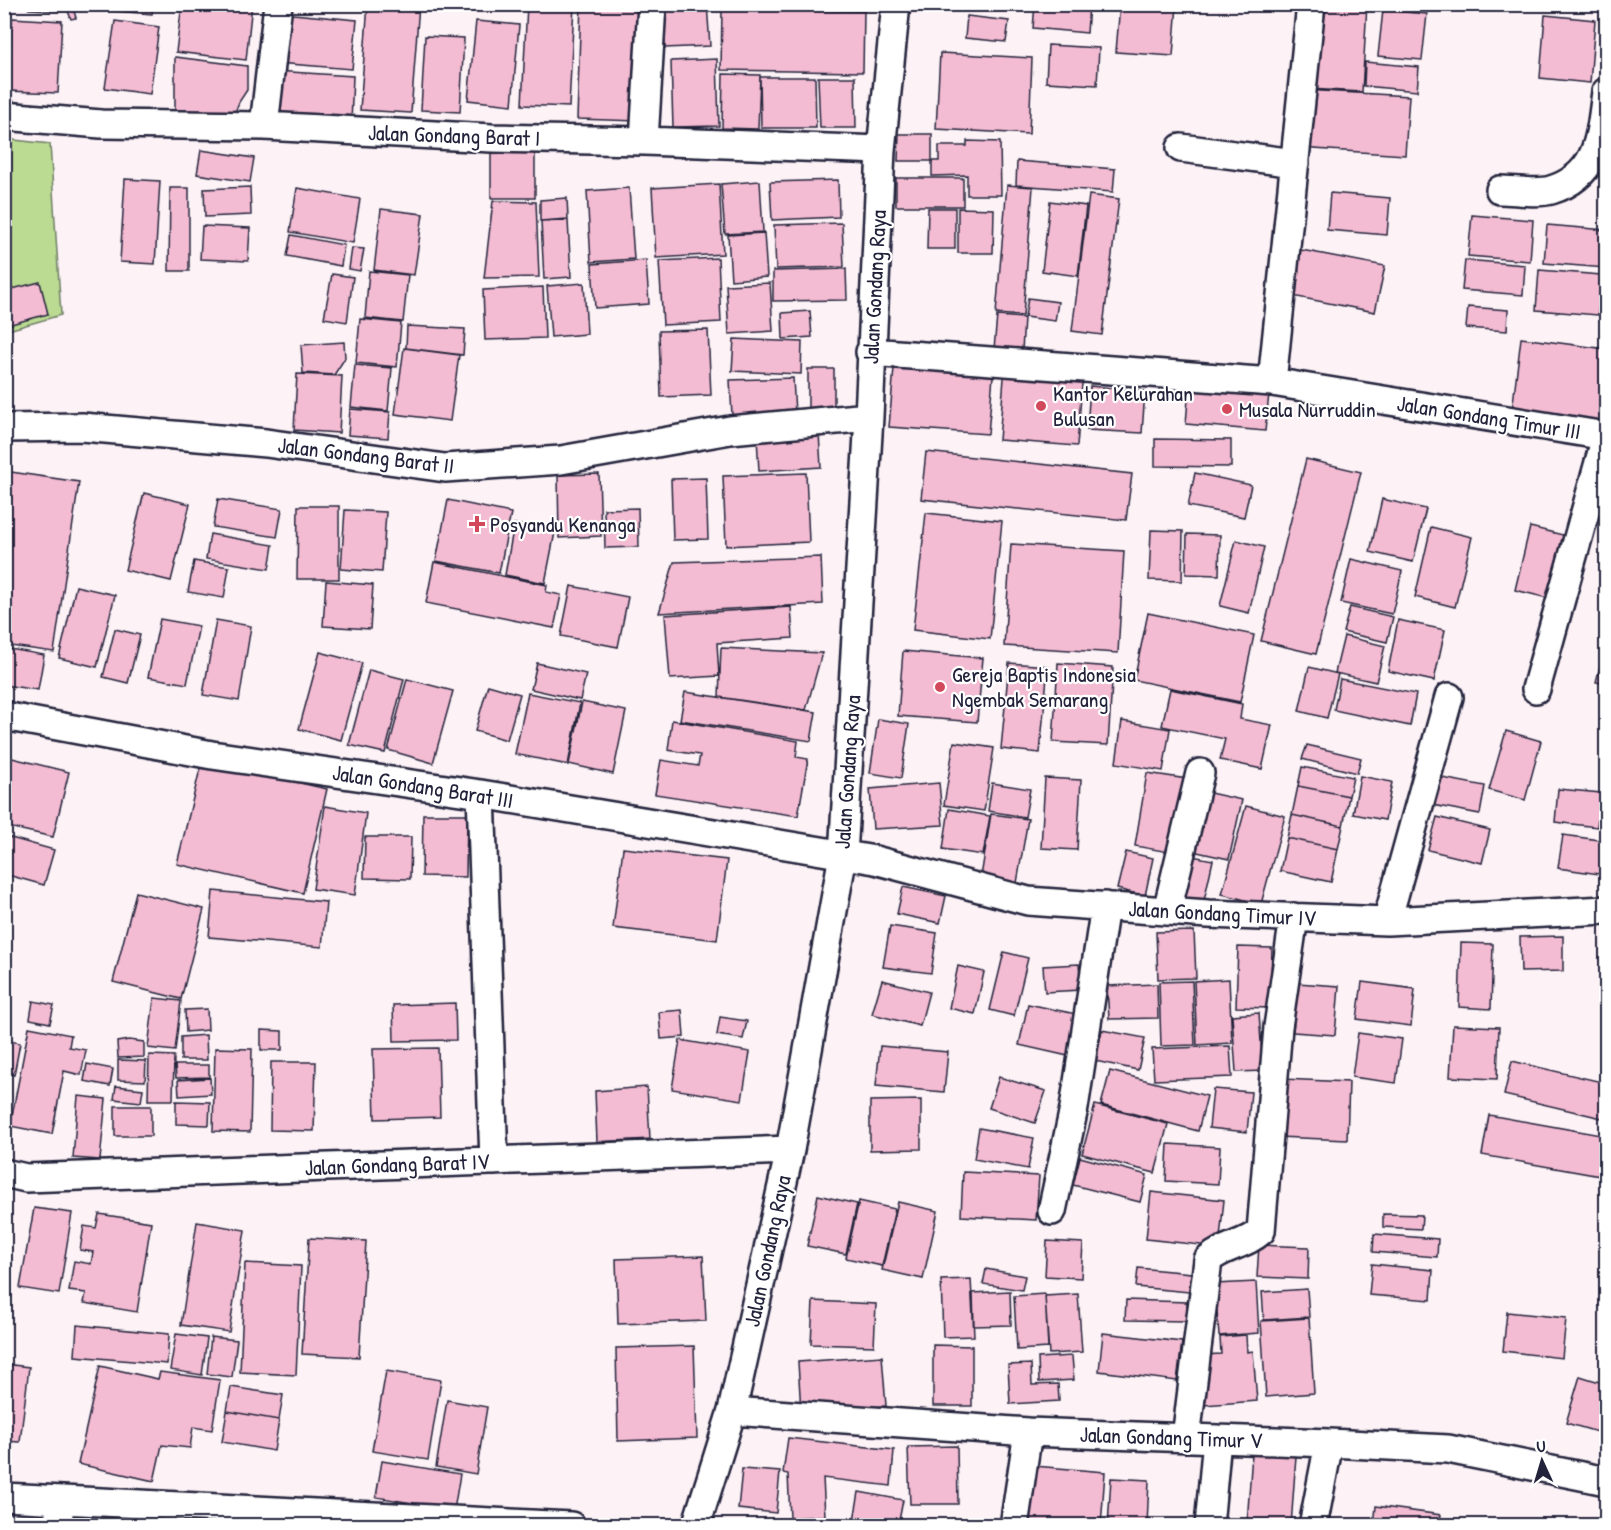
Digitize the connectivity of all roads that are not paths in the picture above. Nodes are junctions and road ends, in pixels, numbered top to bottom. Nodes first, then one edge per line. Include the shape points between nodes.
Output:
1 (278, 4) edge
2 (652, 4) edge
3 (896, 4) edge
4 (1311, 4) edge
5 (1606, 92) edge
6 (4, 116) edge
7 (264, 126) junction
8 (644, 141) junction
9 (1181, 148) dead end
10 (881, 150) junction
11 (1295, 163) junction
12 (1500, 190) dead end
13 (870, 352) junction
14 (1272, 382) junction
15 (869, 417) junction
16 (4, 428) edge
17 (1606, 437) edge
18 (1536, 689) dead end
19 (1449, 697) dead end
20 (4, 716) edge
21 (1200, 773) dead end
22 (481, 794) junction
23 (843, 855) junction
24 (1105, 906) junction
25 (1606, 910) edge
26 (1167, 911) junction
27 (1294, 917) junction
28 (1387, 921) junction
29 (790, 1150) junction
30 (494, 1161) junction
31 (4, 1173) edge
32 (1052, 1211) dead end
33 (732, 1411) junction
34 (1028, 1432) junction
35 (1186, 1438) junction
36 (1217, 1439) junction
37 (1329, 1443) junction
38 (1606, 1481) edge
39 (4, 1497) edge
40 (59, 1513) edge
41 (254, 1517) edge
42 (571, 1526) edge
43 (696, 1526) edge
44 (1014, 1526) edge
45 (1209, 1526) edge
46 (1313, 1526) edge

1 - 7 street
2 - 8 street
3 - 10 street, Jalan Gondang Raya
4 - 11 street
5 - 12 street via 1598,147 1576,178 1550,190
6 - 7 street, Jalan Gondang Barat I via 101,124
7 - 8 street, Jalan Gondang Barat I
8 - 10 street, Jalan Gondang Barat I
9 - 11 street
10 - 13 street, Jalan Gondang Raya
11 - 14 street
13 - 14 street, Jalan Gondang Timur III
13 - 15 street, Jalan Gondang Raya
14 - 17 street, Jalan Gondang Timur III
15 - 16 street, Jalan Gondang Barat II via 730,430 561,460 446,468 254,442 82,427
15 - 23 street, Jalan Gondang Raya
17 - 18 street
19 - 28 street
20 - 22 street, Jalan Gondang Barat III via 212,755
21 - 26 street
22 - 23 street, Jalan Gondang Barat III
22 - 30 street
23 - 24 street, Jalan Gondang Timur IV via 1028,901
23 - 29 street, Jalan Gondang Raya
24 - 26 street, Jalan Gondang Timur IV
24 - 32 street via 1074,1108
25 - 28 street, Jalan Gondang Timur IV
26 - 27 street, Jalan Gondang Timur IV
27 - 28 street, Jalan Gondang Timur IV
27 - 35 street via 1278,1028 1261,1231 1208,1260
29 - 30 street, Jalan Gondang Barat IV
29 - 33 street, Jalan Gondang Raya
30 - 31 street, Jalan Gondang Barat IV via 26,1178
33 - 34 street, Jalan Gondang Timur V
33 - 43 street, Jalan Gondang Raya
34 - 35 street, Jalan Gondang Timur V
34 - 44 street
35 - 36 street, Jalan Gondang Timur V
36 - 37 street, Jalan Gondang Timur V
36 - 45 street
37 - 38 street, Jalan Gondang Timur V via 1448,1449
37 - 46 street
39 - 40 street
40 - 41 street
41 - 42 street

